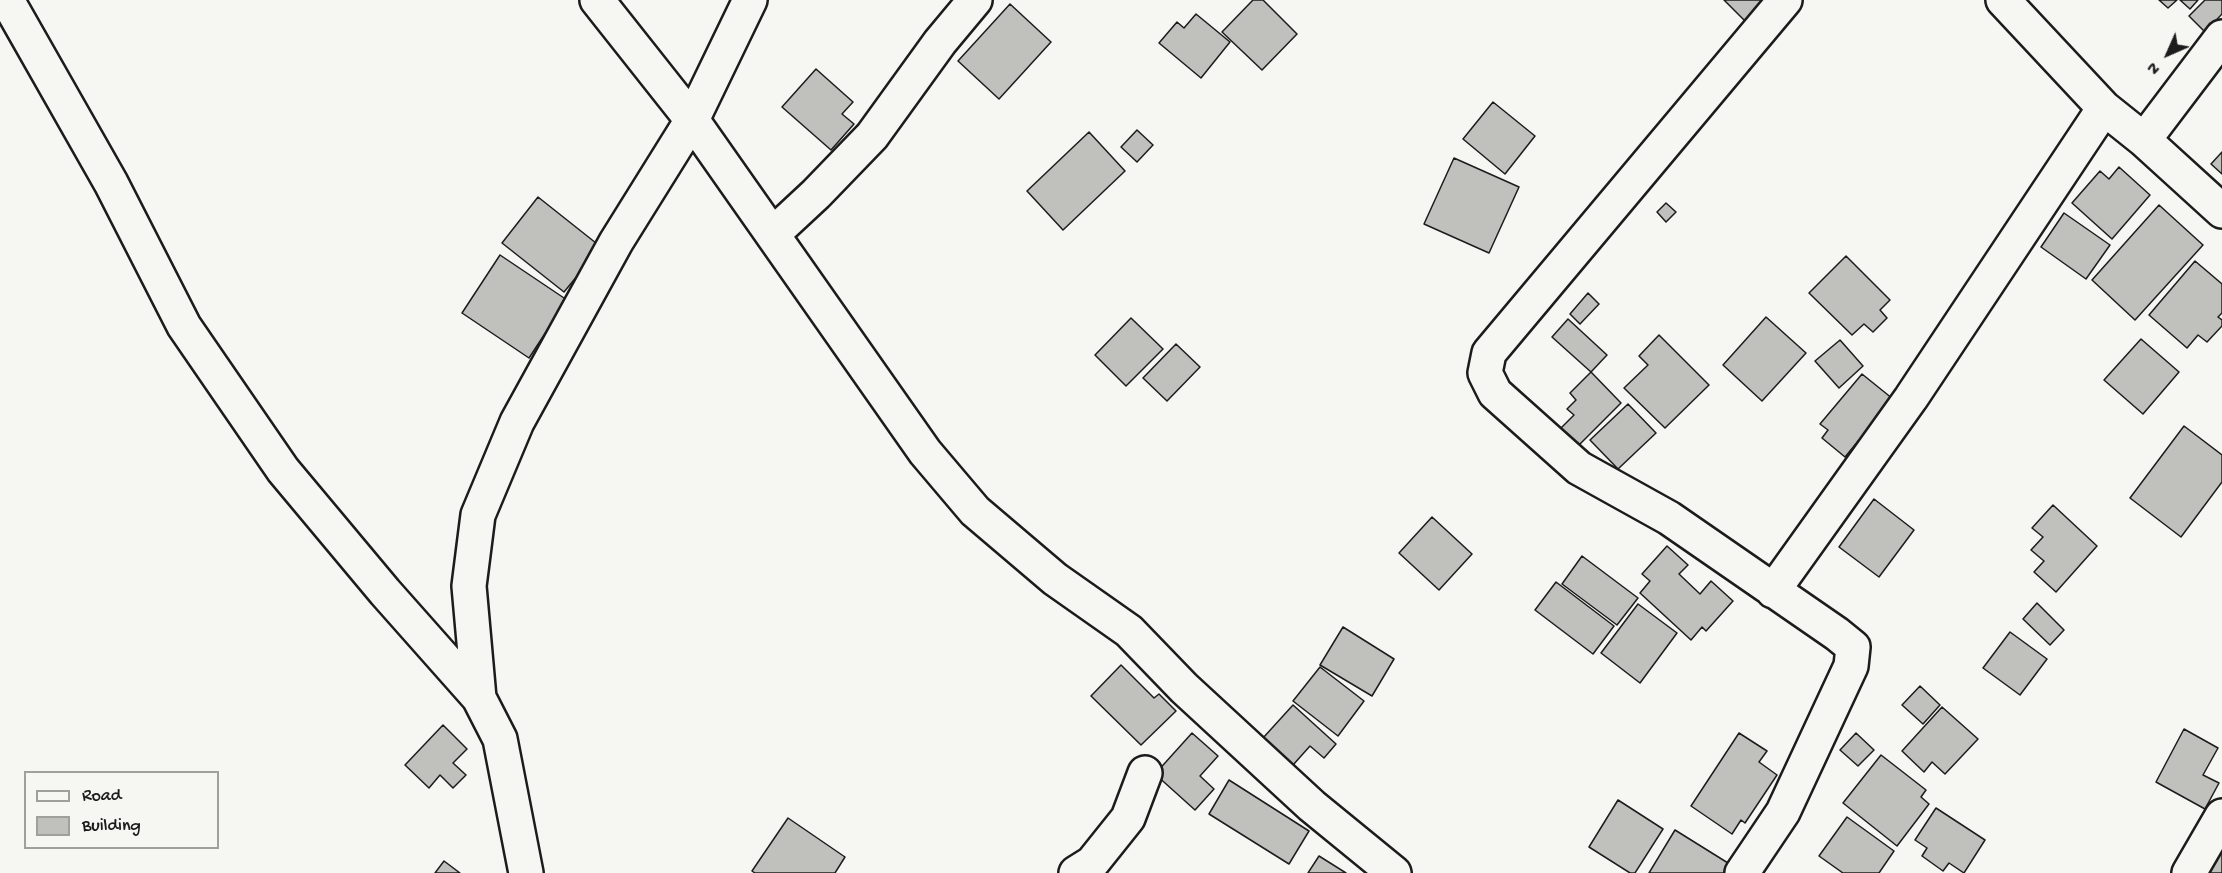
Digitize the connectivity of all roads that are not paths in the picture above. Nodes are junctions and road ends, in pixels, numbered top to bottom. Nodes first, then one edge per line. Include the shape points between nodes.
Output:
1 (7, 0) edge
2 (597, 0) edge
3 (750, 0) edge
4 (975, 0) edge
5 (1785, 0) edge
6 (2003, 0) edge
7 (2222, 37) edge
8 (2104, 108) junction
9 (692, 120) junction
10 (2144, 140) junction
11 (2222, 211) edge
12 (773, 234) junction
13 (1773, 591) junction
14 (479, 698) junction
15 (1145, 773) dead end
16 (2222, 816) edge
17 (526, 873) edge
18 (1076, 873) edge
19 (1394, 873) edge
20 (1742, 873) edge
21 (2189, 873) edge

1 - 14 street via 111,183 184,326 284,470
2 - 9 street
3 - 9 street
4 - 12 street via 872,136
5 - 13 street via 1489,353 1485,374 1495,393 1579,468 1669,518
6 - 8 street
7 - 10 street
8 - 10 street
8 - 13 street via 1911,398
9 - 12 street
9 - 14 street via 616,242 517,422 478,515 469,586
10 - 11 street
12 - 19 street via 925,452 975,511 1055,579 1129,631 1184,688 1312,806
13 - 20 street via 1853,647 1851,666 1783,813
14 - 17 street via 500,740
15 - 18 street via 1128,818 1092,863
16 - 21 street

